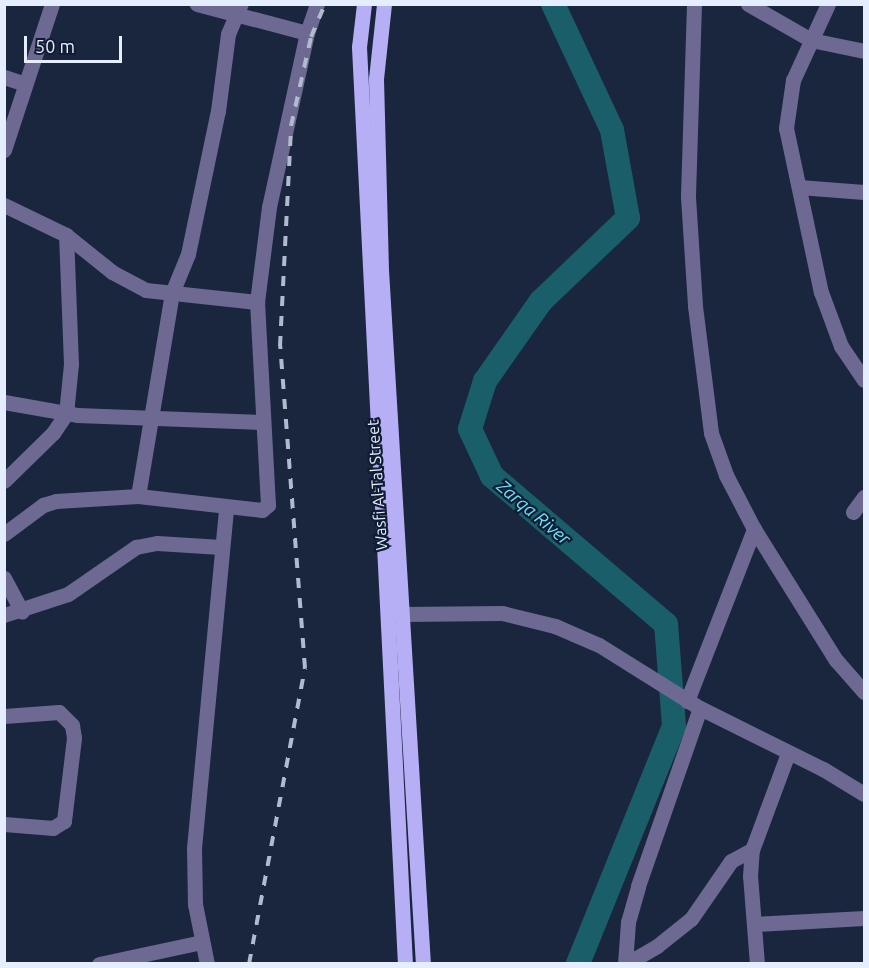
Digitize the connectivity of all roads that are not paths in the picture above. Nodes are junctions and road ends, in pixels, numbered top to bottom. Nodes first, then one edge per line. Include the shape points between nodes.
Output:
1 (52, 4) edge
2 (197, 4) edge
3 (317, 4) edge
4 (364, 4) edge
5 (384, 4) edge
6 (694, 4) edge
7 (748, 4) edge
8 (828, 4) edge
9 (237, 11) edge
10 (307, 33) junction
11 (811, 40) junction
12 (864, 51) edge
13 (4, 77) edge
14 (25, 84) junction
15 (4, 150) edge
16 (799, 187) junction
17 (864, 192) edge
18 (4, 205) edge
19 (66, 235) junction
20 (172, 293) junction
21 (257, 302) junction
22 (864, 380) edge
23 (4, 402) edge
24 (66, 414) junction
25 (153, 418) junction
26 (261, 422) junction
27 (4, 482) edge
28 (138, 496) junction
29 (864, 497) edge
30 (226, 507) junction
31 (853, 512) dead end
32 (754, 530) junction
33 (4, 534) edge
34 (221, 547) junction
35 (4, 578) edge
36 (22, 612) junction
37 (403, 614) junction
38 (4, 615) edge
39 (864, 692) edge
40 (687, 701) junction
41 (4, 716) edge
42 (788, 753) junction
43 (864, 794) edge
44 (4, 824) edge
45 (752, 850) junction
46 (864, 918) edge
47 (755, 924) junction
48 (202, 942) junction
49 (99, 963) edge
50 (207, 963) edge
51 (405, 963) edge
52 (423, 963) edge
53 (626, 963) edge
54 (758, 963) edge

1 - 14 street
2 - 9 street
3 - 10 street
4 - 51 main road, Wasfi Al-Tal Street via 359,47
5 - 37 main road, Wasfi Al-Tal Street via 376,79 381,258
6 - 32 street via 688,197 700,361 718,455
7 - 11 street
8 - 11 street
9 - 10 street
9 - 20 street via 188,254
10 - 21 street via 271,197
11 - 12 street
11 - 16 street via 793,80 786,113
13 - 14 street
14 - 15 street
16 - 17 street
16 - 22 street via 829,317 849,361
18 - 19 street
19 - 20 street via 131,284
19 - 24 street via 71,364
20 - 21 street
20 - 25 street
21 - 26 street
23 - 24 street
24 - 25 street
24 - 27 street via 53,433
25 - 26 street
25 - 28 street
26 - 30 street via 268,505 262,510
28 - 30 street
28 - 33 street via 56,501 43,505
29 - 31 street
30 - 34 street
32 - 39 street via 836,660
32 - 40 street
34 - 36 street via 157,543 136,547 68,594
34 - 48 street via 194,848 195,904
35 - 36 street
36 - 38 street
37 - 40 street via 481,612 520,616 590,640
37 - 52 main road, Wasfi Al-Tal Street
40 - 42 street
40 - 53 street via 628,922
41 - 44 street via 59,712 72,725 74,738 64,821 53,828
42 - 43 street
42 - 45 street
45 - 47 street
45 - 53 street via 726,867 691,919 657,946
46 - 47 street
47 - 54 street
48 - 49 street
48 - 50 street

